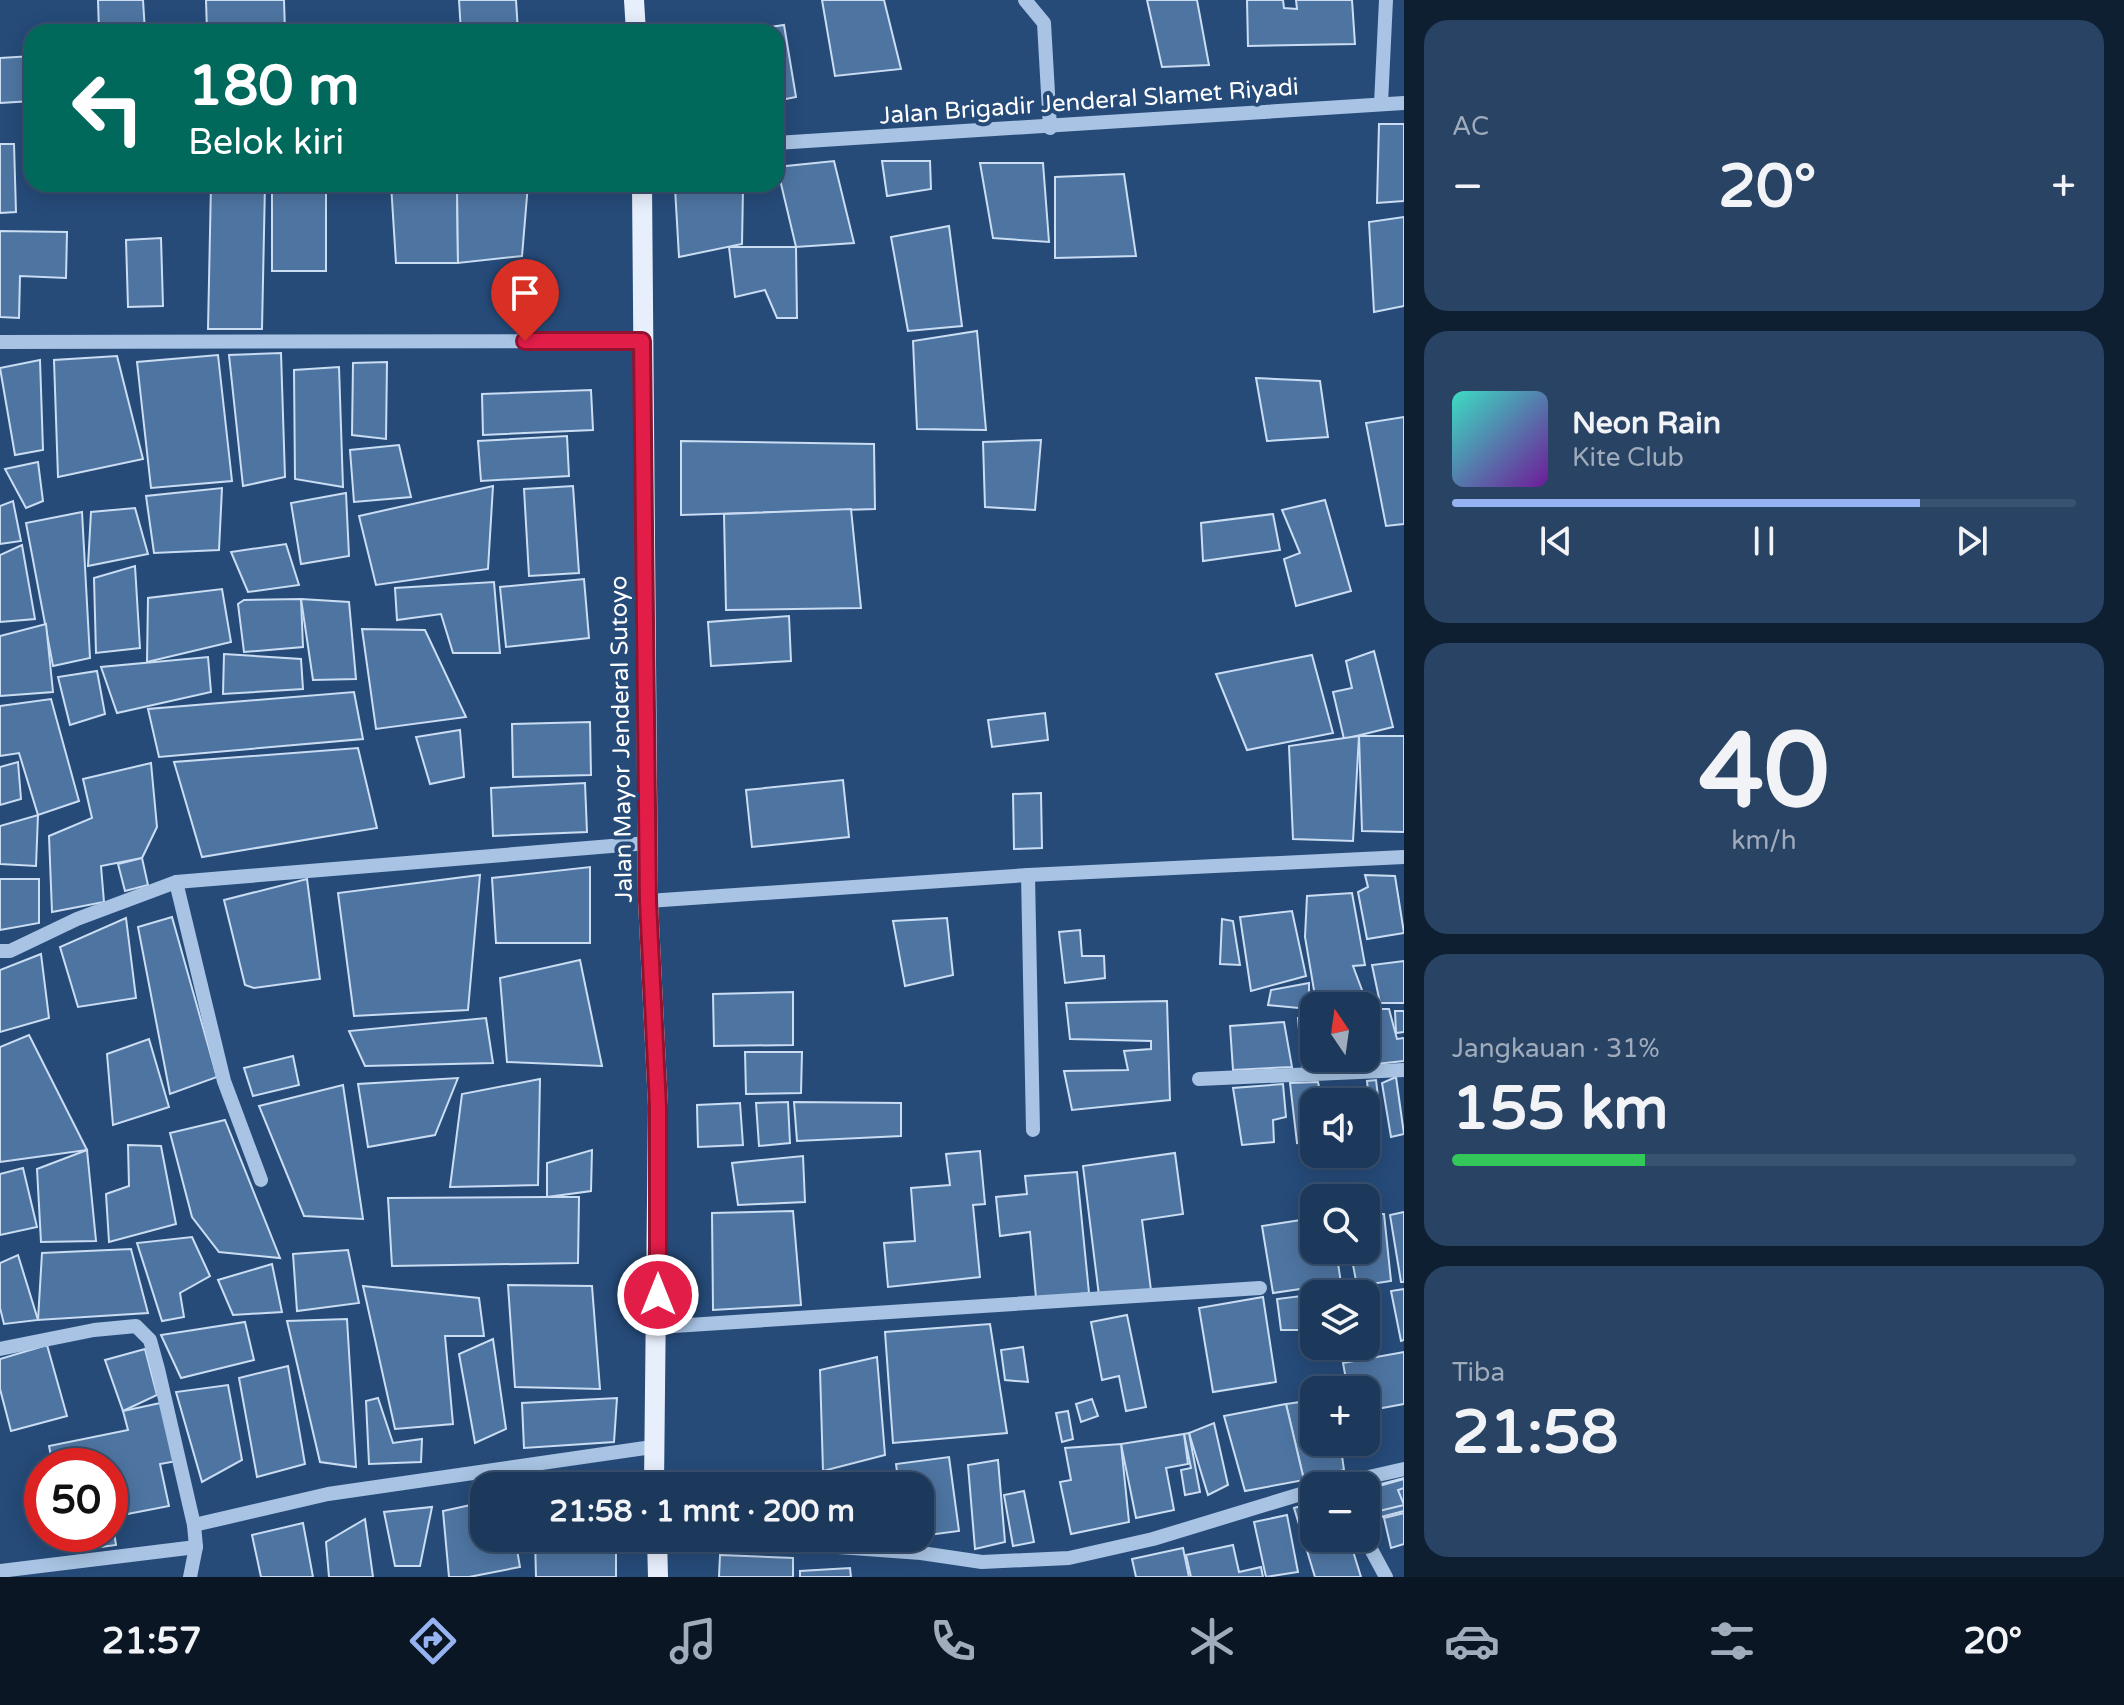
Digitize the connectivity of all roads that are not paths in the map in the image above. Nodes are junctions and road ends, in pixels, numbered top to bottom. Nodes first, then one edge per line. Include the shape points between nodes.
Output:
1 (634, 0) edge
2 (1025, 0) edge
3 (1386, 0) edge
4 (636, 24) edge
5 (1404, 103) edge
6 (1381, 104) junction
7 (1050, 128) junction
8 (784, 143) edge
9 (642, 192) edge
10 (642, 341) junction
11 (0, 342) edge
12 (648, 843) junction
13 (1404, 857) edge
14 (1028, 875) junction
15 (176, 882) junction
16 (648, 901) junction
17 (0, 951) edge
18 (1404, 1070) edge
19 (1199, 1079) dead end
20 (1033, 1130) dead end
21 (261, 1180) dead end
22 (1260, 1288) dead end
23 (658, 1327) junction
24 (0, 1349) edge
25 (652, 1447) junction
26 (1404, 1469) edge
27 (653, 1472) edge
28 (1380, 1475) edge
29 (1300, 1494) edge
30 (194, 1525) junction
31 (196, 1547) junction
32 (657, 1552) edge
33 (907, 1552) edge
34 (1373, 1552) edge
35 (0, 1571) edge
36 (190, 1577) edge
37 (658, 1577) edge
38 (1386, 1577) edge

1 - 4 main road
2 - 7 street via 1044,23
3 - 6 street
5 - 6 street, Jalan Brigadir Jenderal Slamet Riyadi
6 - 7 street, Jalan Brigadir Jenderal Slamet Riyadi
7 - 8 street, Jalan Brigadir Jenderal Slamet Riyadi
9 - 10 main road, Jalan Mayor Jenderal Sutoyo
10 - 11 street
10 - 12 main road, Jalan Mayor Jenderal Sutoyo
12 - 15 street
12 - 16 main road, Jalan Mayor Jenderal Sutoyo
13 - 14 street
14 - 16 street
14 - 20 street
15 - 17 street
15 - 21 street via 224,1081
16 - 23 main road, Jalan Mayor Jenderal Sutoyo via 658,1106
18 - 19 street
22 - 23 street
23 - 25 main road, Jalan Mayor Jenderal Sutoyo
24 - 30 street via 136,1326 150,1340
25 - 27 main road, Jalan Mayor Jenderal Sutoyo
25 - 30 street via 328,1494
26 - 28 street
29 - 33 street via 1153,1539 1069,1558 982,1562
30 - 31 street
31 - 35 street
31 - 36 street
32 - 37 main road
34 - 38 street

